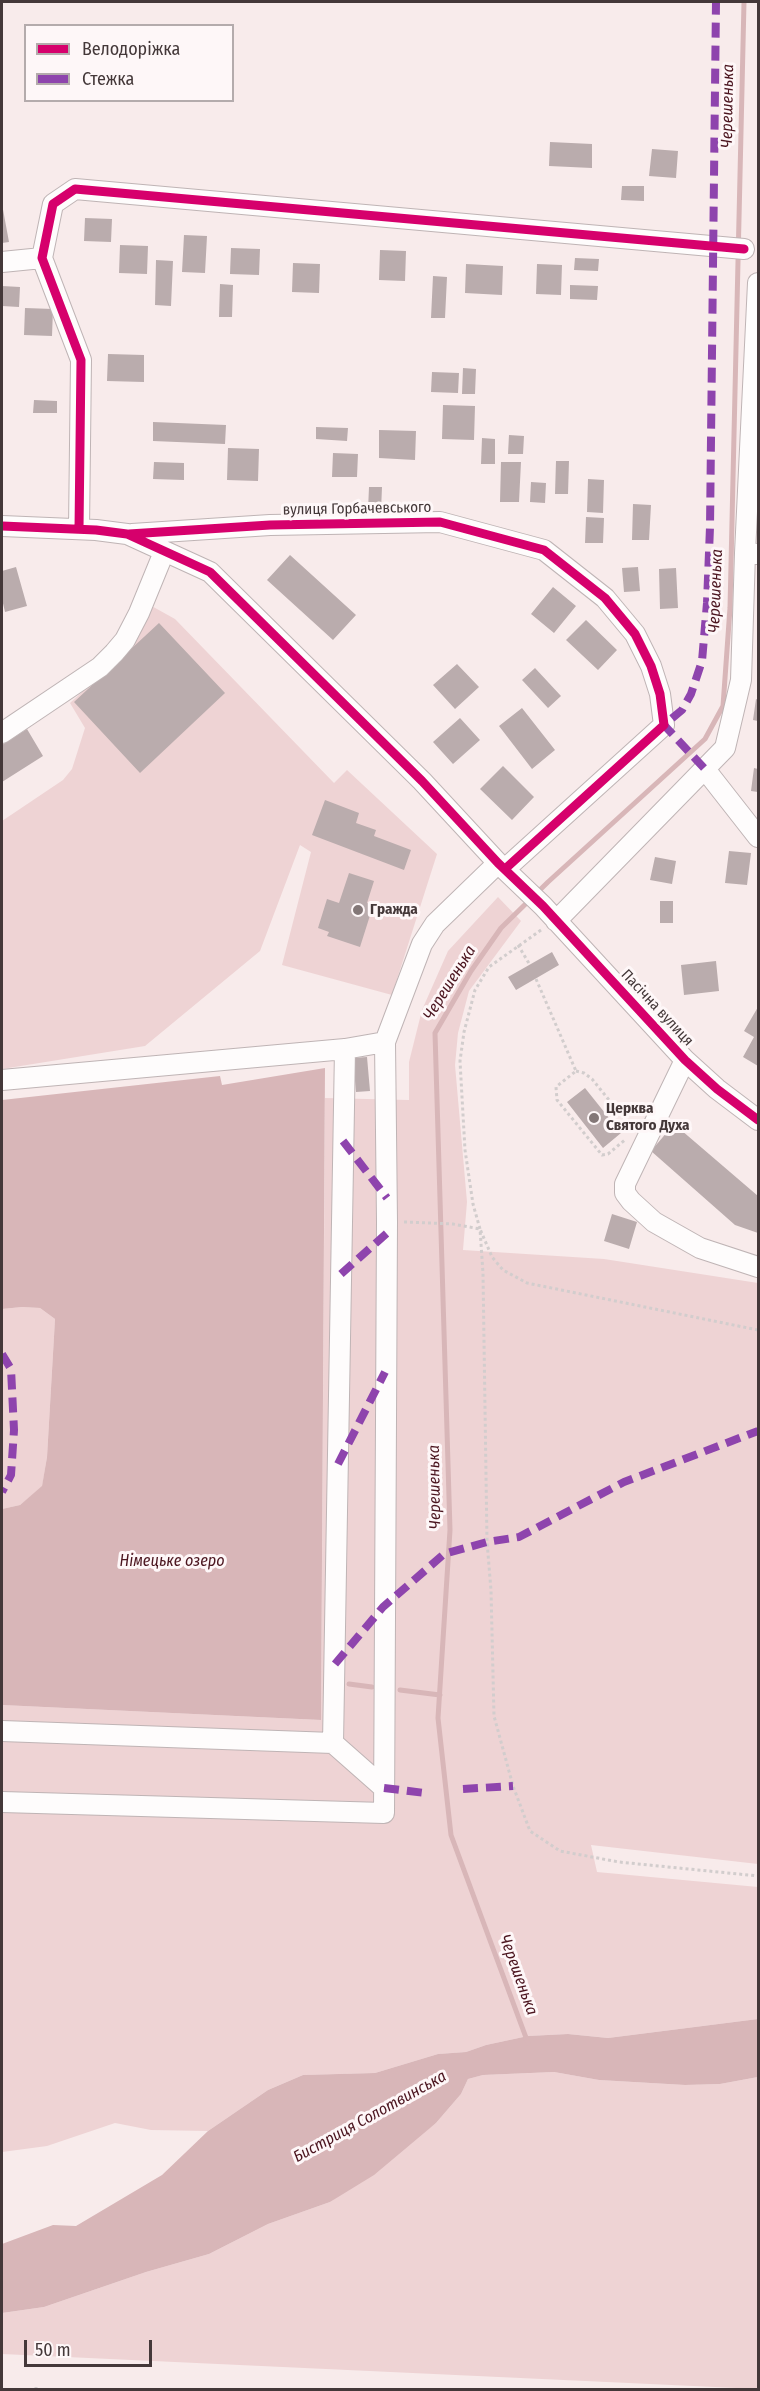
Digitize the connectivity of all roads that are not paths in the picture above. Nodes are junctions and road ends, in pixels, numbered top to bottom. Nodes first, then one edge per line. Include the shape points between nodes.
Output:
1 (744, 249) dead end
2 (42, 258) junction
3 (2, 262) edge
4 (759, 283) edge
5 (755, 412) edge
6 (2, 526) edge
7 (79, 529) junction
8 (127, 534) junction
9 (164, 552) junction
10 (752, 553) edge
11 (2, 733) edge
12 (704, 768) junction
13 (759, 837) edge
14 (502, 866) junction
15 (556, 921) junction
16 (385, 1042) junction
17 (345, 1049) junction
18 (685, 1060) junction
19 (2, 1080) edge
20 (759, 1120) edge
21 (759, 1268) edge
22 (2, 1731) edge
23 (333, 1743) junction
24 (384, 1788) junction
25 (2, 1802) edge

1 - 2 street via 75,189 53,204
2 - 3 street
2 - 7 street via 81,360
4 - 5 street
5 - 10 street
6 - 7 street
7 - 8 street
8 - 9 street, Пасічна вулиця
8 - 14 street, вулиця Горбачевського via 270,525 440,522 544,550 605,598 635,634 651,666 664,726
9 - 11 street via 139,613 114,653 100,667
9 - 14 street, Пасічна вулиця via 210,572 422,781
10 - 12 street via 741,680 725,748
12 - 13 street
12 - 15 street
14 - 15 street, Пасічна вулиця
14 - 16 street via 435,924 422,944
15 - 18 street, Пасічна вулиця
16 - 17 street
16 - 24 street
17 - 19 street
17 - 23 street
18 - 20 street, Пасічна вулиця
18 - 21 street via 625,1184 625,1193 654,1222 682,1238
22 - 23 street
23 - 24 street
24 - 25 street via 384,1813

